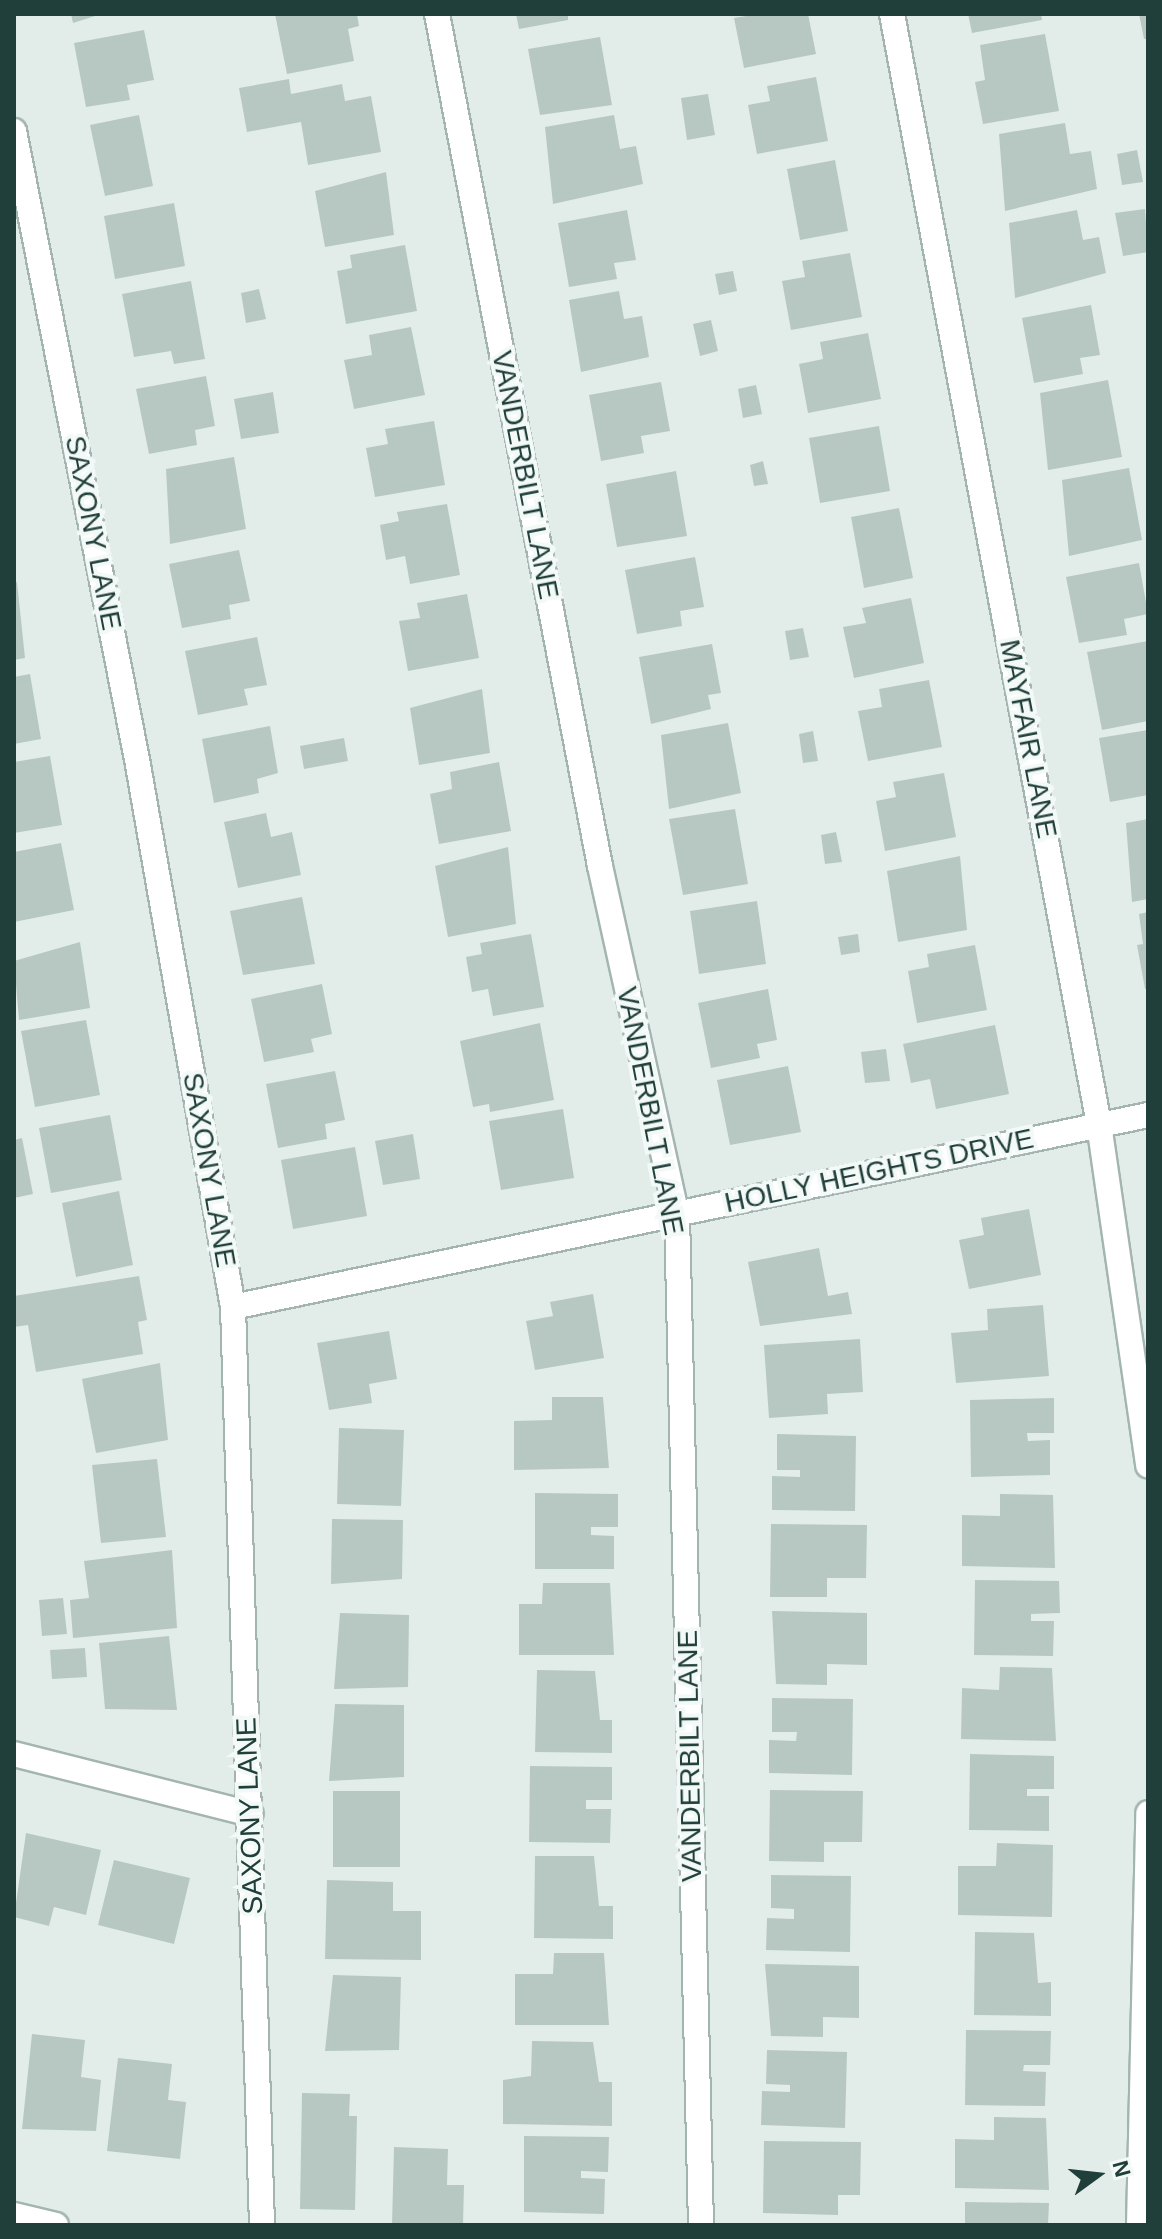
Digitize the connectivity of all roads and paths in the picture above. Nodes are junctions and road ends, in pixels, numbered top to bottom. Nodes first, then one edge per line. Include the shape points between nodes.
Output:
1 (437, 14) edge
2 (892, 14) edge
3 (14, 131) edge
4 (1148, 1115) edge
5 (1099, 1124) junction
6 (677, 1215) junction
7 (233, 1307) junction
8 (1148, 1465) edge
9 (14, 1754) edge
10 (1148, 1813) edge
11 (251, 1814) junction
12 (14, 2215) edge
13 (56, 2225) edge
14 (262, 2225) edge
15 (701, 2225) edge
16 (1139, 2225) edge

1 - 6 street, VANDERBILT LANE via 600,866
2 - 5 street, MAYFAIR LANE
3 - 7 street, SAXONY LANE via 138,765
4 - 5 street, HOLLY HEIGHTS DRIVE
5 - 6 street, HOLLY HEIGHTS DRIVE
5 - 8 street, MAYFAIR LANE
6 - 7 street, HOLLY HEIGHTS DRIVE
6 - 15 street, VANDERBILT LANE
7 - 11 street, SAXONY LANE
9 - 11 street
10 - 16 street
11 - 14 street, SAXONY LANE
12 - 13 street

